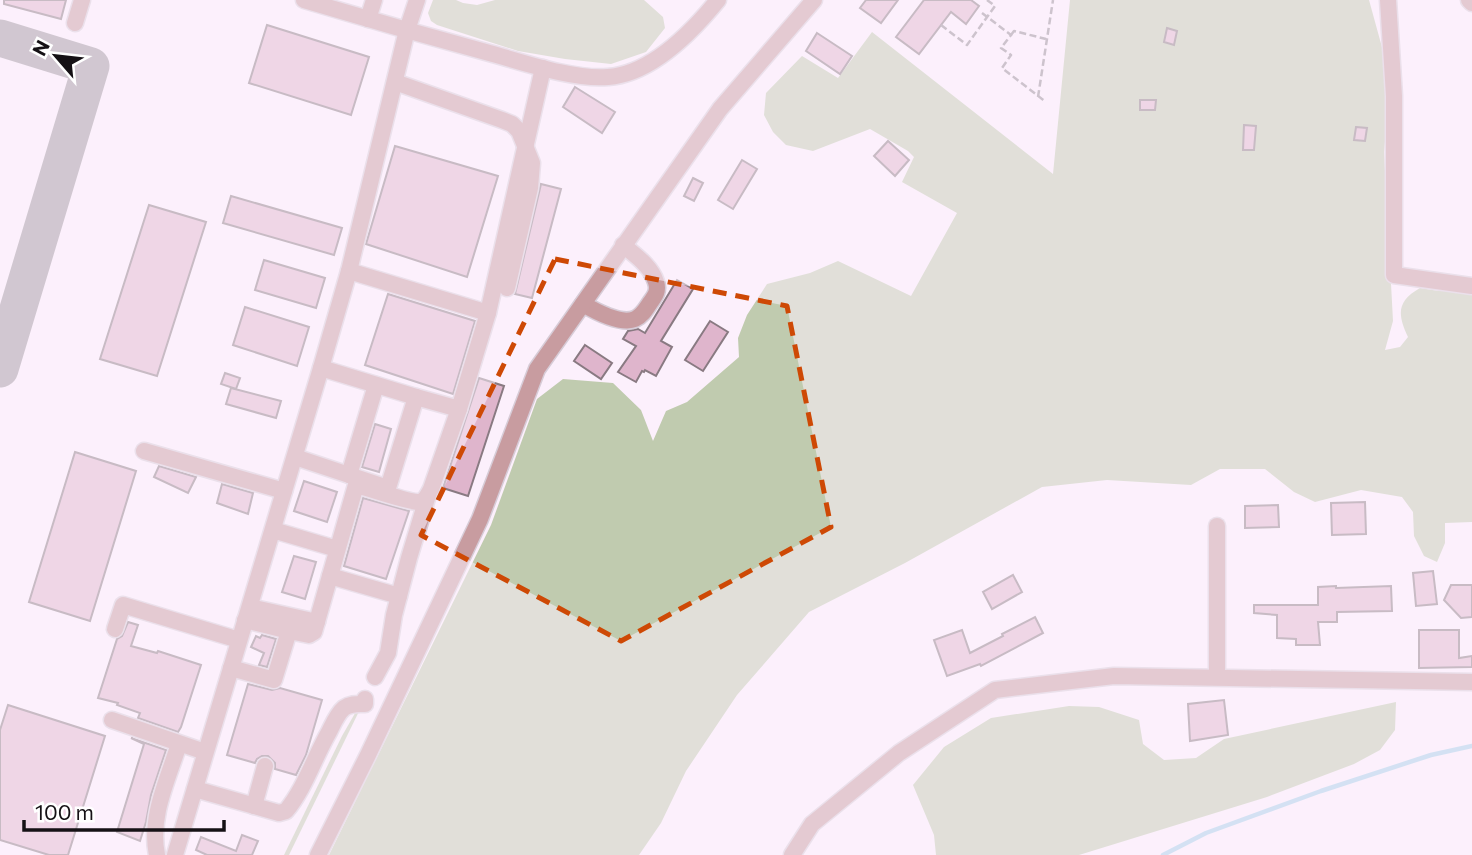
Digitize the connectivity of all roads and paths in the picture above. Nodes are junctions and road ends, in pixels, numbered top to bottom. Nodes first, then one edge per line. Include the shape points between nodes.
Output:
1 (82, 0) edge
2 (304, 0) edge
3 (374, 0) edge
4 (417, 0) edge
5 (718, 0) edge
6 (814, 0) edge
7 (987, 0) edge
8 (1053, 0) edge
9 (1388, 0) edge
10 (982, 13) dead end
11 (988, 17) junction
12 (368, 19) junction
13 (75, 23) dead end
14 (941, 25) dead end
15 (407, 30) junction
16 (1011, 35) junction
17 (1047, 39) junction
18 (543, 68) junction
19 (395, 82) junction
20 (1038, 97) junction
21 (1046, 102) dead end
22 (526, 149) junction
23 (623, 245) junction
24 (349, 271) junction
25 (1472, 286) edge
26 (508, 288) dead end
27 (583, 304) junction
28 (488, 313) junction
29 (321, 368) junction
30 (376, 385) junction
31 (416, 397) junction
32 (459, 409) junction
33 (144, 451) dead end
34 (295, 457) junction
35 (349, 475) junction
36 (284, 491) junction
37 (428, 495) junction
38 (1217, 526) dead end
39 (273, 530) junction
40 (337, 549) junction
41 (330, 576) junction
42 (399, 596) junction
43 (248, 613) junction
44 (317, 622) junction
45 (115, 629) dead end
46 (289, 631) junction
47 (239, 640) junction
48 (231, 668) junction
49 (375, 677) dead end
50 (1217, 677) junction
51 (1472, 682) edge
52 (365, 699) dead end
53 (112, 720) dead end
54 (179, 744) junction
55 (205, 752) junction
56 (265, 766) dead end
57 (195, 789) junction
58 (254, 806) junction
59 (156, 855) edge
60 (175, 855) edge
61 (318, 855) edge
62 (792, 855) edge

1 - 13 street
2 - 12 street
3 - 12 street
4 - 15 street
5 - 18 street via 660,57 631,72 608,78
6 - 23 street via 720,109
7 - 11 path via 995,6
8 - 17 path
9 - 25 street via 1394,96 1394,275
10 - 11 path
11 - 14 path via 967,45
11 - 16 path
12 - 15 street
15 - 18 street
15 - 19 street
16 - 17 path via 1014,31
16 - 20 path via 1001,48 1011,55 1002,68
17 - 20 path
18 - 22 street
19 - 22 street via 512,124
19 - 24 street
20 - 21 path
22 - 26 street via 532,163 530,188
22 - 28 street
23 - 27 street
23 - 27 street via 647,265 657,293 635,319 598,313
24 - 28 street
24 - 29 street
27 - 61 street via 537,369 480,519
28 - 32 street
29 - 30 street
29 - 34 street
30 - 31 street
30 - 35 street
31 - 32 street
31 - 35 street via 388,488
32 - 37 street
33 - 36 street
34 - 35 street
34 - 36 street
36 - 39 street
37 - 40 street via 420,502 356,485
37 - 42 street
38 - 50 street
39 - 40 street
39 - 43 street
40 - 41 street
41 - 42 street
41 - 44 street
42 - 49 street via 388,653
43 - 44 street
43 - 46 street
43 - 47 street
44 - 46 street via 312,635
45 - 47 street via 123,605
46 - 48 street via 274,680
47 - 48 street
48 - 55 street
50 - 51 street
50 - 62 street via 1114,676 995,690 899,753 811,824
52 - 58 street via 365,704 353,704 337,716 286,811
53 - 54 street
54 - 55 street
54 - 59 street via 159,806 153,835
55 - 57 street
56 - 58 street
57 - 58 street
57 - 60 street

